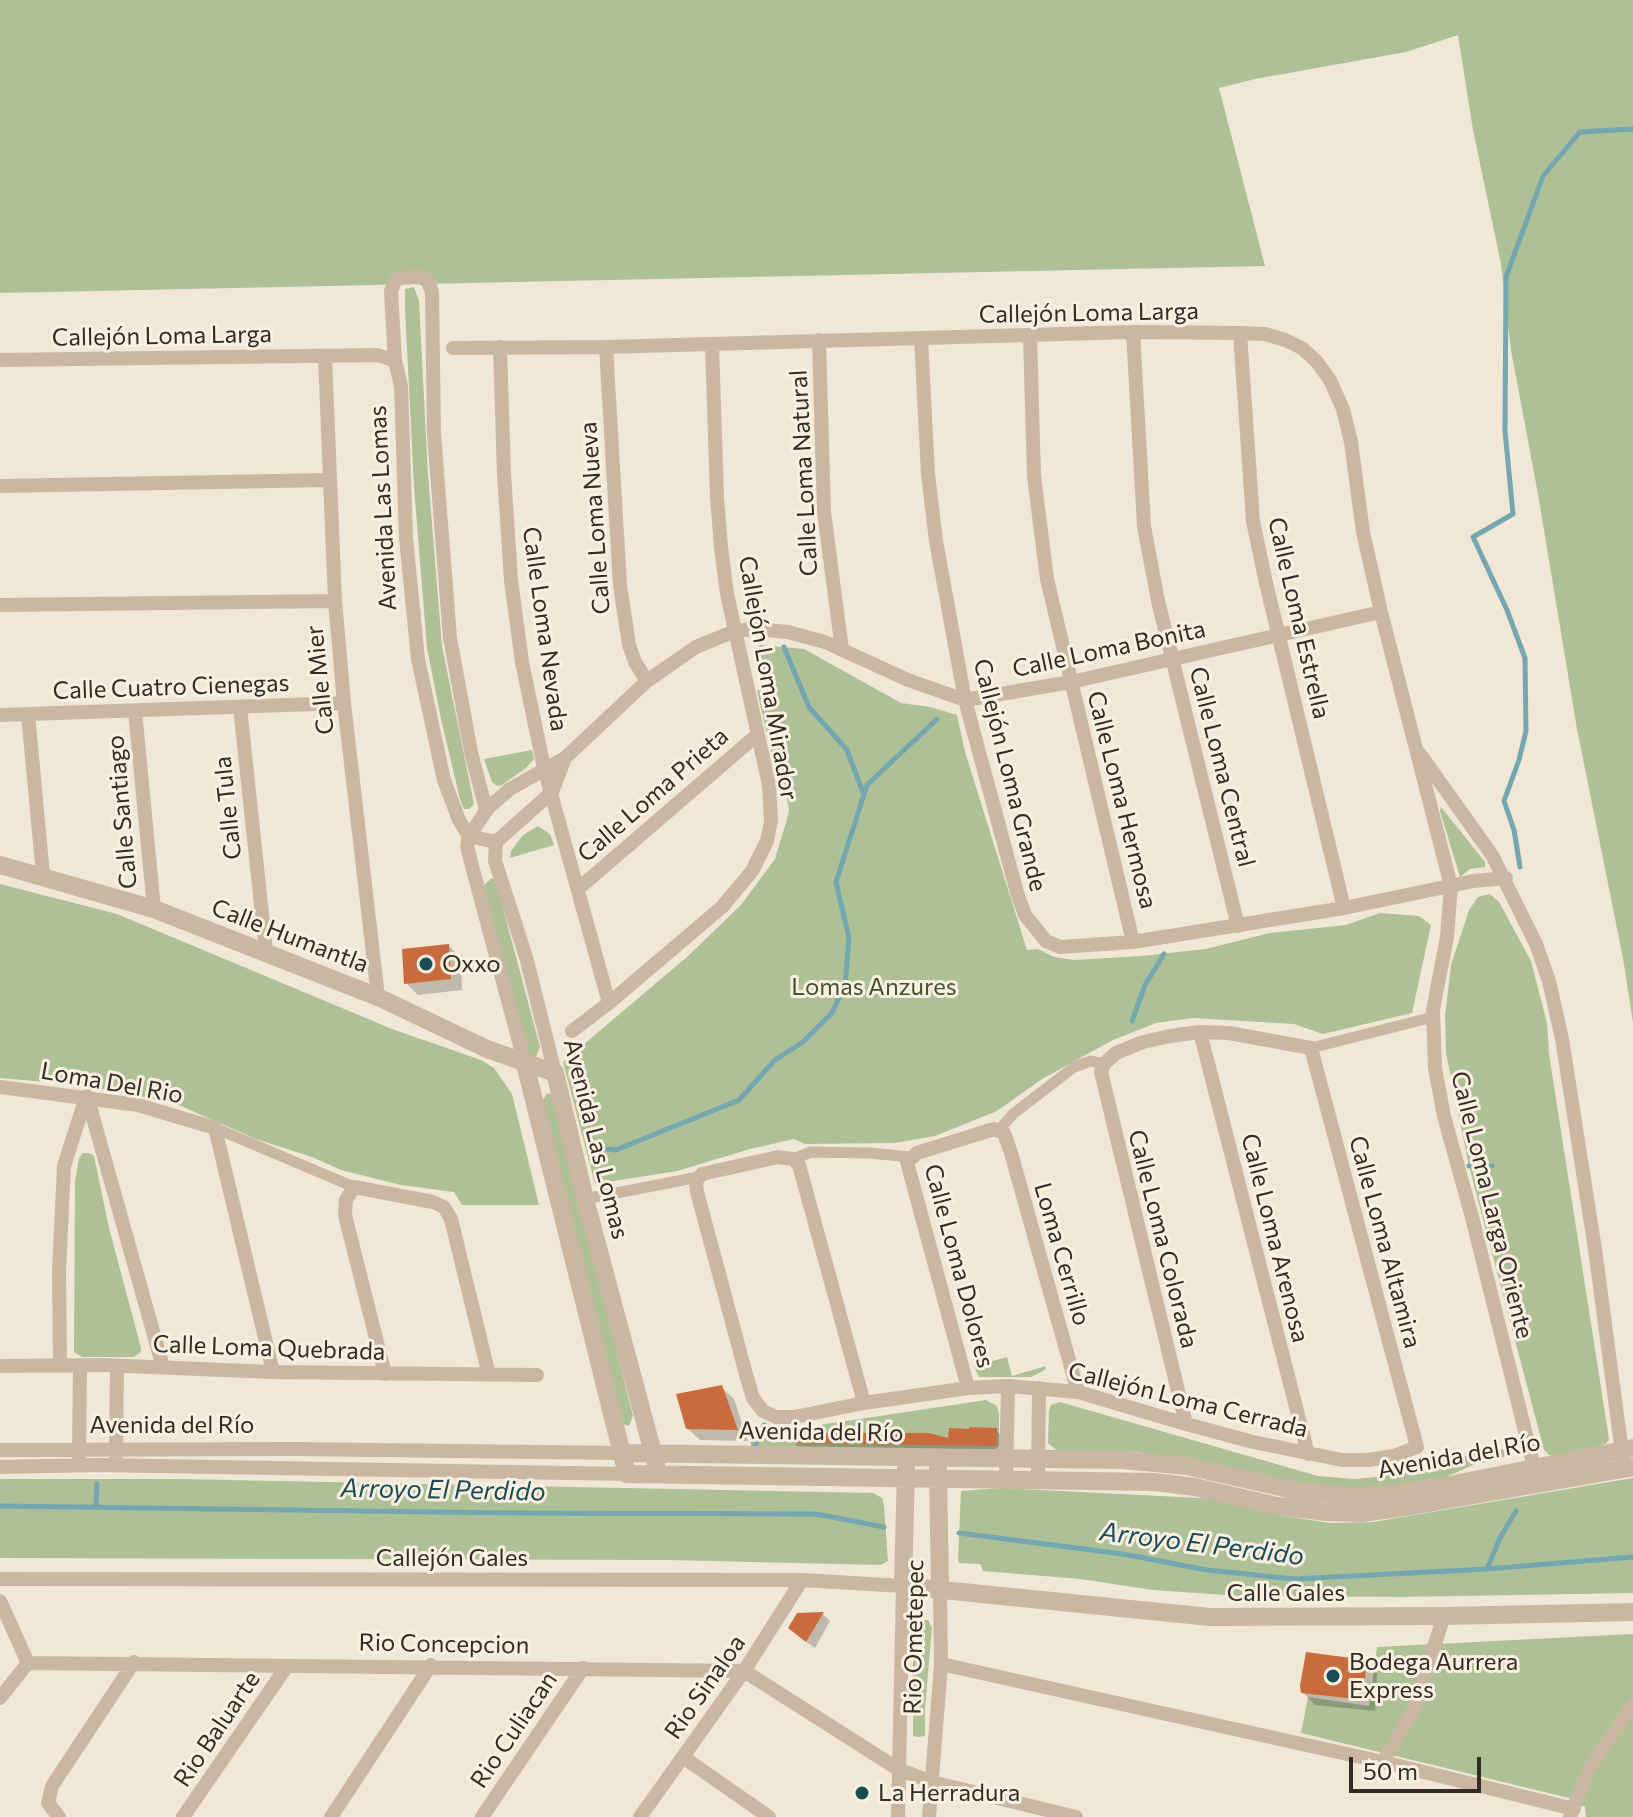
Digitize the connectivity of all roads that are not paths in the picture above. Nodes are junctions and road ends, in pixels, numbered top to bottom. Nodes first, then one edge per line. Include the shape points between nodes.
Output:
1 (1133, 332) junction
2 (1240, 333) junction
3 (1030, 335) junction
4 (921, 338) junction
5 (819, 340) junction
6 (712, 344) junction
7 (500, 347) junction
8 (606, 347) junction
9 (453, 348) dead end
10 (325, 357) junction
11 (0, 360) edge
12 (395, 361) junction
13 (328, 480) junction
14 (0, 486) edge
15 (335, 601) junction
16 (0, 605) edge
17 (1381, 612) junction
18 (735, 631) junction
19 (1279, 635) junction
20 (842, 650) junction
21 (1172, 658) junction
22 (647, 681) junction
23 (1071, 682) junction
24 (965, 700) junction
25 (344, 703) junction
26 (240, 707) junction
27 (135, 711) junction
28 (28, 714) junction
29 (0, 715) edge
30 (757, 735) junction
31 (1415, 747) junction
32 (565, 758) junction
33 (544, 768) junction
34 (552, 792) junction
35 (486, 810) junction
36 (469, 836) junction
37 (496, 842) junction
38 (0, 865) edge
39 (43, 875) junction
40 (1506, 878) junction
41 (1451, 886) junction
42 (578, 889) junction
43 (1344, 908) junction
44 (154, 909) junction
45 (1238, 926) junction
46 (1133, 942) junction
47 (266, 952) junction
48 (378, 997) junction
49 (609, 1003) junction
50 (1433, 1017) junction
51 (572, 1031) dead end
52 (1200, 1032) junction
53 (1311, 1048) junction
54 (525, 1064) junction
55 (1104, 1064) junction
56 (555, 1073) junction
57 (0, 1087) edge
58 (87, 1096) junction
59 (215, 1128) junction
60 (999, 1130) junction
61 (911, 1157) junction
62 (793, 1159) junction
63 (699, 1177) junction
64 (354, 1187) junction
65 (585, 1199) junction
66 (60, 1365) junction
67 (0, 1366) edge
68 (80, 1366) junction
69 (117, 1366) junction
70 (163, 1367) junction
71 (273, 1372) junction
72 (385, 1374) junction
73 (489, 1375) junction
74 (537, 1375) dead end
75 (1008, 1386) junction
76 (968, 1388) junction
77 (1039, 1388) junction
78 (1078, 1392) junction
79 (864, 1403) junction
80 (1186, 1424) junction
81 (1417, 1447) joint
82 (116, 1449) junction
83 (0, 1450) edge
84 (79, 1450) junction
85 (623, 1453) junction
86 (653, 1453) junction
87 (1308, 1454) junction
88 (906, 1458) junction
89 (938, 1458) junction
90 (1628, 1458) edge
91 (1006, 1460) junction
92 (1038, 1460) junction
93 (80, 1466) junction
94 (116, 1466) junction
95 (0, 1467) edge
96 (627, 1474) junction
97 (658, 1475) junction
98 (1536, 1475) junction
99 (1006, 1479) junction
100 (1038, 1480) junction
101 (938, 1485) junction
102 (906, 1486) junction
103 (0, 1579) edge
104 (802, 1580) junction
105 (903, 1586) junction
106 (940, 1589) junction
107 (0, 1601) edge
108 (1633, 1612) edge
109 (1444, 1616) junction
110 (134, 1662) junction
111 (28, 1663) junction
112 (941, 1664) junction
113 (431, 1665) junction
114 (287, 1666) junction
115 (583, 1668) junction
116 (744, 1671) junction
117 (0, 1698) edge
118 (1633, 1705) edge
119 (683, 1757) junction
120 (1383, 1762) junction
121 (898, 1769) junction
122 (932, 1782) junction
123 (1572, 1813) edge
124 (59, 1817) edge
125 (183, 1817) edge
126 (331, 1817) edge
127 (482, 1817) edge
128 (640, 1817) edge
129 (769, 1817) edge
130 (898, 1817) edge
131 (929, 1817) edge
132 (1076, 1817) edge

1 - 2 street, Callejón Loma Larga
1 - 3 street, Callejón Loma Larga
1 - 21 street, Calle Loma Central via 1144,526
2 - 17 street, Callejón Loma Larga via 1265,334 1302,348 1330,380 1351,442
2 - 19 street, Calle Loma Estrella via 1253,521
3 - 4 street, Callejón Loma Larga
3 - 23 street, Calle Loma Hermosa via 1040,530
4 - 5 street, Callejón Loma Larga
4 - 24 street, Callejón Loma Grande via 936,541
5 - 6 street, Callejón Loma Larga
5 - 20 street, Calle Loma Natural via 824,512
6 - 8 street, Callejón Loma Larga
6 - 18 street, Callejón Loma Mirador via 717,497
7 - 8 street, Callejón Loma Larga
7 - 9 street, Callejón Loma Larga
7 - 33 street, Calle Loma Nevada via 511,580
8 - 22 street, Calle Loma Nueva via 620,585 629,645
10 - 11 street, Callejón Loma Larga
10 - 12 street, Callejón Loma Larga via 378,355
10 - 13 street, Calle Mier
12 - 35 street, Avenida Las Lomas via 391,291 396,279 417,276 427,280 433,300 434,434 450,638
12 - 36 street, Avenida Las Lomas via 401,386 406,538 418,659 444,780
13 - 14 street
13 - 15 street, Calle Mier
15 - 16 street
15 - 25 street, Calle Mier
17 - 19 street, Calle Loma Bonita
17 - 31 street, Callejón Loma Larga
18 - 20 street, Calle Loma Bonita via 788,632
18 - 22 street, Calle Loma Bonita via 696,647
18 - 30 street, Callejón Loma Mirador
19 - 21 street, Calle Loma Bonita
19 - 43 street, Calle Loma Estrella
20 - 24 street, Calle Loma Bonita
21 - 23 street, Calle Loma Bonita
21 - 45 street, Calle Loma Central
22 - 32 street, Calle Loma Bonita
23 - 24 street, Calle Loma Bonita
23 - 46 street, Calle Loma Hermosa
24 - 46 street, Callejón Loma Grande via 1018,896 1034,929 1060,947
25 - 26 street, Calle Cuatro Cienegas
25 - 48 street, Calle Mier
26 - 27 street, Calle Cuatro Cienegas
26 - 47 street, Calle Tula
27 - 28 street, Calle Cuatro Cienegas
27 - 44 street, Calle Santiago
28 - 29 street, Calle Cuatro Cienegas
28 - 39 street
30 - 42 street, Calle Loma Prieta
30 - 49 street, Callejón Loma Mirador via 771,805 761,858 722,907
31 - 40 street
31 - 41 street, Calle Loma Larga Oriente
32 - 33 street, Calle Loma Bonita
32 - 34 street, Calle Loma Bonita
33 - 34 street, Calle Loma Nevada
33 - 35 street, Calle Loma Bonita
34 - 37 street, Calle Loma Bonita
34 - 42 street, Calle Loma Nevada
35 - 36 street, Calle Loma Bonita
36 - 37 street
36 - 54 street, Avenida Las Lomas via 467,846
37 - 56 street, Avenida Las Lomas via 495,861
38 - 39 street, Calle Humantla
39 - 44 street, Calle Humantla
40 - 41 street, Callejón Loma Grande
40 - 90 street via 1549,981 1562,1039
41 - 43 street, Callejón Loma Grande
41 - 50 street, Calle Loma Larga Oriente
42 - 49 street, Calle Loma Nevada
43 - 45 street, Callejón Loma Grande
44 - 47 street, Calle Humantla
45 - 46 street, Callejón Loma Grande
47 - 48 street, Calle Humantla
48 - 54 street, Calle Humantla
49 - 51 street, Callejón Loma Mirador
50 - 53 street
50 - 98 street, Calle Loma Larga Oriente via 1444,1116
52 - 53 street
52 - 55 street via 1143,1042
52 - 87 street, Calle Loma Arenosa
53 - 81 street, Calle Loma Altamira
54 - 56 street, Calle Humantla
54 - 85 street, Avenida Las Lomas
55 - 60 street via 1091,1061 1074,1067
55 - 80 street, Calle Loma Colorada via 1102,1082
56 - 65 street, Avenida Las Lomas
57 - 58 street, Loma Del Rio
58 - 59 street, Loma Del Rio via 155,1108
58 - 66 street via 64,1166
58 - 70 street
59 - 64 street
59 - 71 street
60 - 61 street
60 - 78 street, Loma Cerrillo via 1011,1153
61 - 62 street via 811,1152
61 - 76 street, Calle Loma Dolores via 908,1168
62 - 63 street via 778,1157
62 - 79 street via 802,1173
63 - 65 street
63 - 79 street, Callejón Loma Cerrada via 697,1192 753,1398 776,1417
64 - 72 street via 345,1215
64 - 73 street via 444,1207
65 - 86 street, Avenida Las Lomas
66 - 67 street, Calle Loma Quebrada
66 - 68 street, Calle Loma Quebrada
68 - 69 street, Calle Loma Quebrada
68 - 84 street
69 - 70 street, Calle Loma Quebrada
69 - 82 street
70 - 71 street, Calle Loma Quebrada
71 - 72 street, Calle Loma Quebrada
72 - 73 street, Calle Loma Quebrada
73 - 74 street, Calle Loma Quebrada
75 - 76 street, Callejón Loma Cerrada
75 - 77 street, Callejón Loma Cerrada
75 - 91 street
76 - 79 street, Callejón Loma Cerrada
77 - 78 street, Callejón Loma Cerrada
77 - 92 street
78 - 80 street, Callejón Loma Cerrada
80 - 87 street, Callejón Loma Cerrada
81 - 87 street, Callejón Loma Cerrada via 1368,1460
82 - 84 street, Avenida del Río
82 - 85 street, Avenida del Río
82 - 94 street
83 - 84 street, Avenida del Río
84 - 93 street
85 - 86 street, Avenida del Río
85 - 96 street, Avenida Las Lomas
86 - 88 street, Avenida del Río
86 - 97 street, Avenida Las Lomas
88 - 89 street, Avenida del Río
88 - 102 street, Rio Ometepec
89 - 91 street, Avenida del Río
89 - 101 street, Rio Ometepec
90 - 98 street, Avenida del Río
91 - 92 street, Avenida del Río
91 - 99 street
92 - 98 street, Avenida del Río via 1187,1466 1293,1490 1348,1496
92 - 100 street
93 - 94 street, Avenida del Río
93 - 95 street, Avenida del Río
94 - 96 street, Avenida del Río
96 - 97 street, Avenida del Río
97 - 102 street, Avenida del Río
98 - 100 street, Avenida del Río via 1362,1513 1277,1506 1155,1482
99 - 100 street, Avenida del Río
99 - 101 street, Avenida del Río
101 - 102 street, Avenida del Río
101 - 106 street, Rio Ometepec
102 - 105 street, Rio Ometepec
103 - 104 street, Callejón Gales
104 - 105 street, Callejón Gales
104 - 116 street, Rio Sinaloa
105 - 106 street, Calle Gales
105 - 121 street, Rio Ometepec
106 - 109 street, Calle Gales via 1210,1617
106 - 112 street, Rio Ometepec
107 - 111 street
108 - 109 street, Calle Gales
109 - 120 street via 1414,1709
110 - 111 street, Rio Concepcion
110 - 114 street, Rio Concepcion
110 - 124 street via 52,1786 48,1803
111 - 117 street
112 - 120 street
112 - 122 street, Rio Ometepec
113 - 114 street, Rio Concepcion
113 - 115 street, Rio Concepcion
113 - 126 street
114 - 125 street, Rio Baluarte
115 - 116 street, Rio Concepcion
115 - 127 street, Rio Culiacan
116 - 119 street, Rio Sinaloa
116 - 121 street
118 - 123 street via 1589,1769
119 - 128 street, Rio Sinaloa
119 - 129 street
120 - 123 street
121 - 122 street
121 - 130 street, Rio Ometepec
122 - 131 street, Rio Ometepec
122 - 132 street

